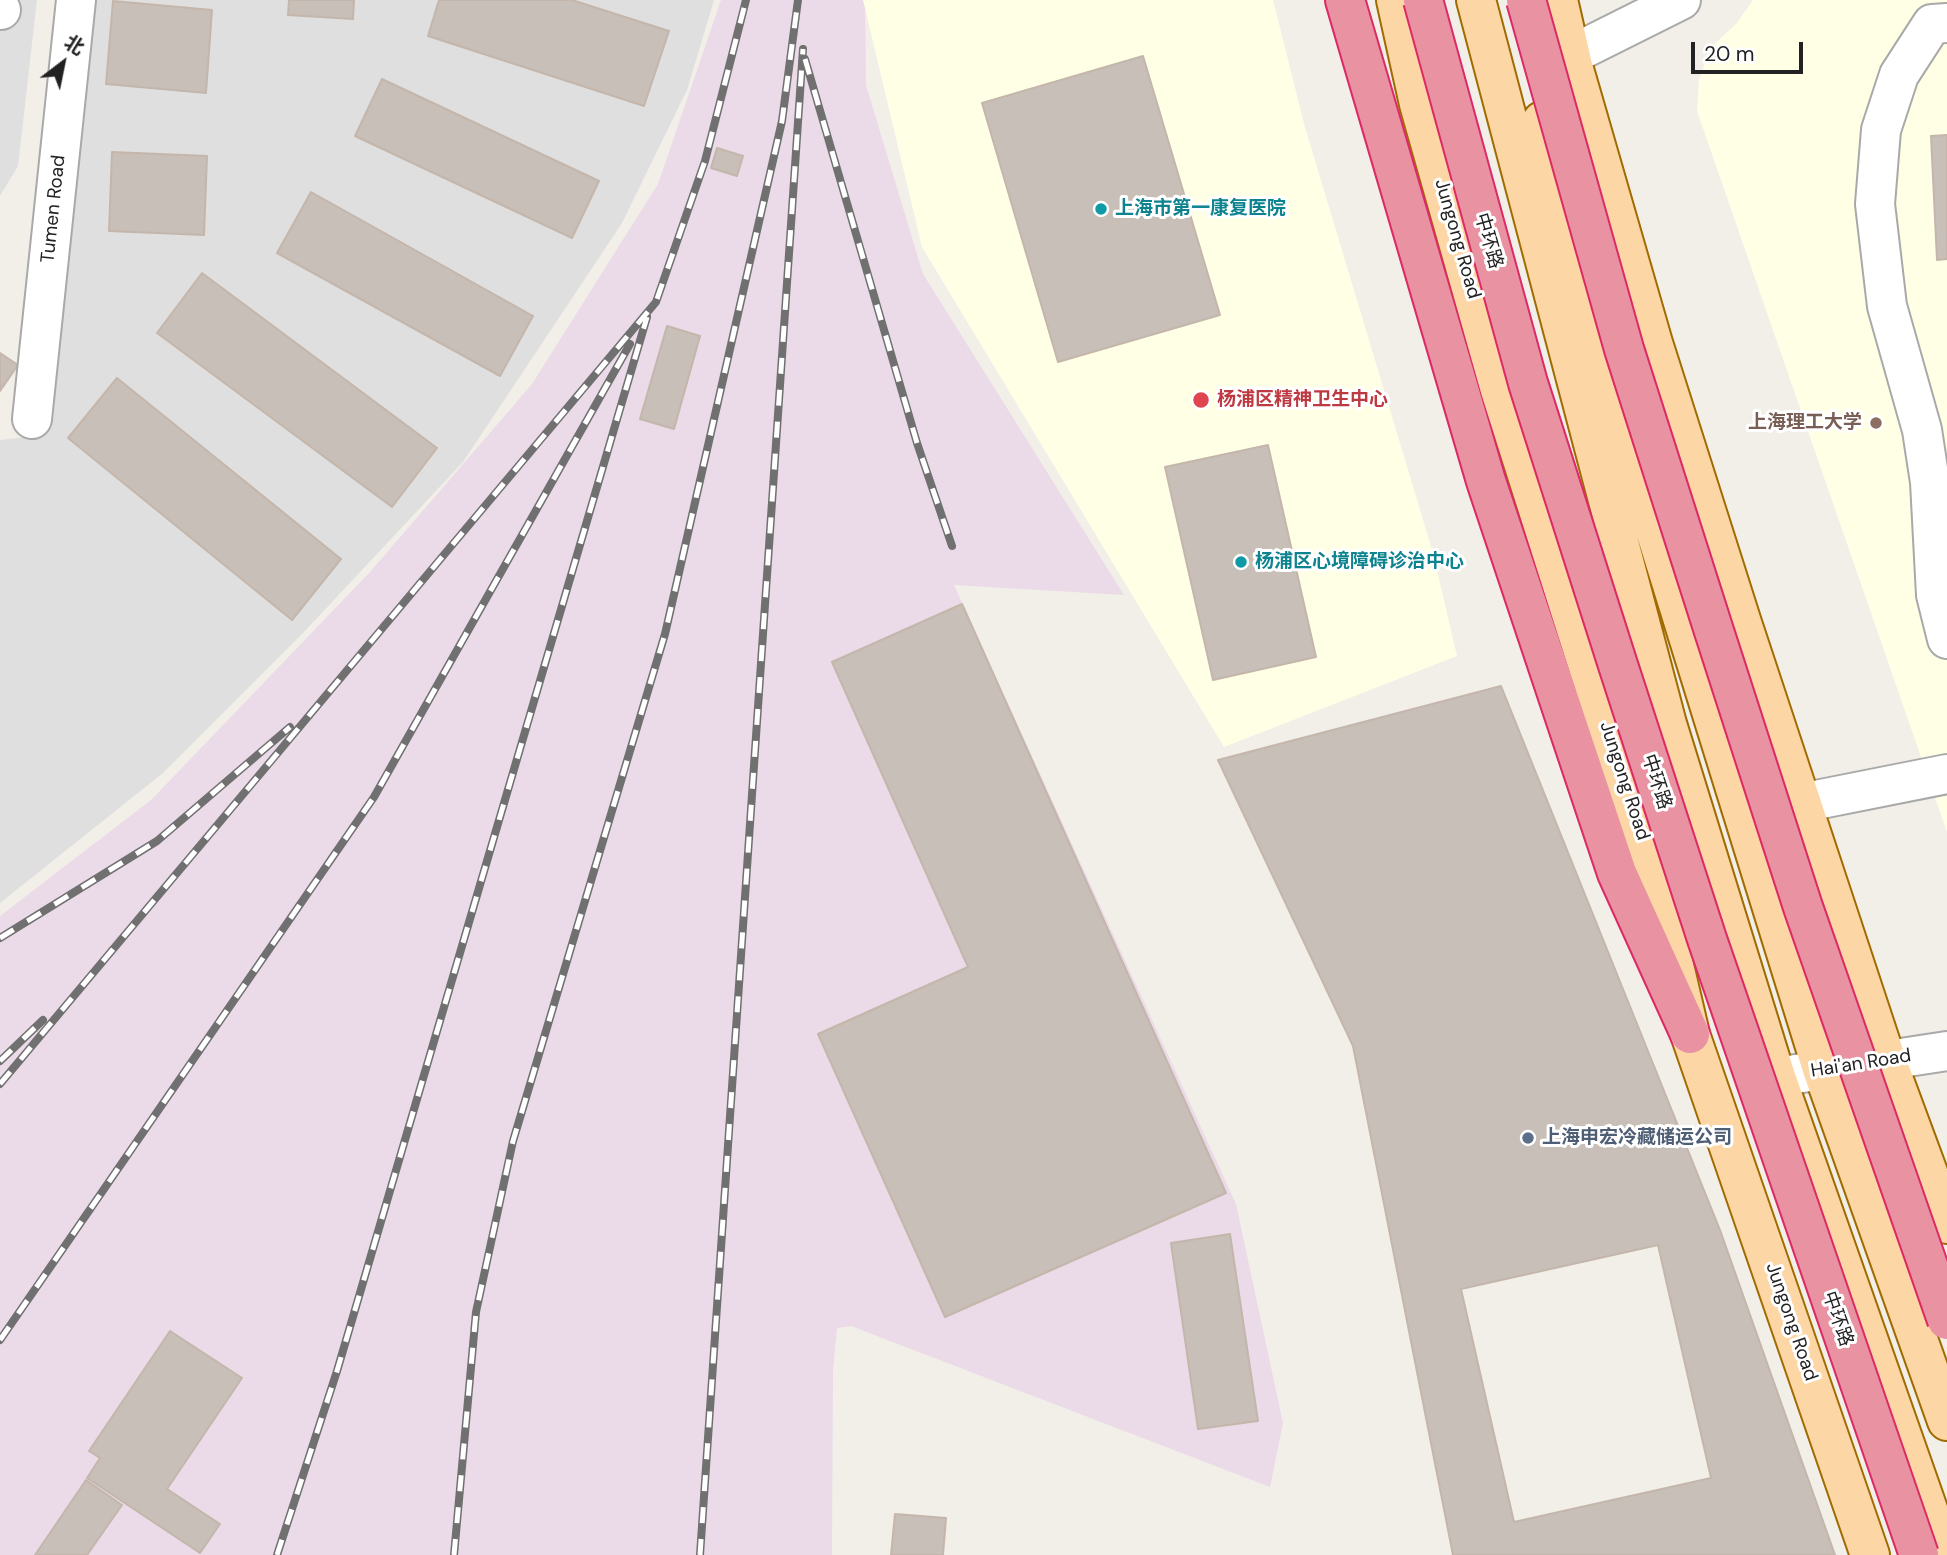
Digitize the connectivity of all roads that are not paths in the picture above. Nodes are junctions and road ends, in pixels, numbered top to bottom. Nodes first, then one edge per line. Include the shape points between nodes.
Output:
1 (76, 0) edge
2 (1345, 0) edge
3 (1396, 0) edge
4 (1423, 0) edge
5 (1433, 0) edge
6 (1476, 0) edge
7 (1511, 0) edge
8 (1526, 0) edge
9 (1558, 0) edge
10 (1681, 0) edge
11 (1947, 23) edge
12 (1505, 45) junction
13 (1571, 55) junction
14 (1584, 104) junction
15 (33, 419) dead end
16 (1947, 639) edge
17 (1938, 775) edge
18 (1801, 803) junction
19 (1690, 1034) junction
20 (1947, 1051) edge
21 (1886, 1059) junction
22 (1822, 1069) junction
23 (1776, 1077) junction
24 (1947, 1224) edge
25 (1789, 1315) junction
26 (1947, 1320) edge
27 (1895, 1415) junction
28 (1947, 1421) edge
29 (1870, 1555) edge
30 (1919, 1555) edge
31 (1944, 1555) edge

1 - 15 street, Tumen Road
2 - 19 highway via 1486,481 1617,873
3 - 19 main road, Jungong Road via 1419,104 1500,390 1650,862
4 - 30 highway, 中环路, bridge via 1528,383 1707,939
5 - 12 main road
6 - 12 main road
7 - 12 main road
8 - 26 highway, bridge via 1624,349 1803,907
9 - 13 main road
10 - 13 street
11 - 16 street via 1932,24 1899,75 1881,130 1875,204 1887,306 1927,460 1936,595
12 - 14 main road
12 - 22 main road
12 - 23 main road via 1667,724
13 - 14 main road
14 - 18 main road via 1653,343
17 - 18 street
18 - 21 main road
19 - 25 main road, Jungong Road
20 - 21 street, Hai'an Road
21 - 22 street, Hai'an Road
21 - 24 main road
22 - 23 street, Hai'an Road
22 - 28 main road
23 - 27 main road
25 - 27 main road
25 - 29 main road, Jungong Road
27 - 31 main road

